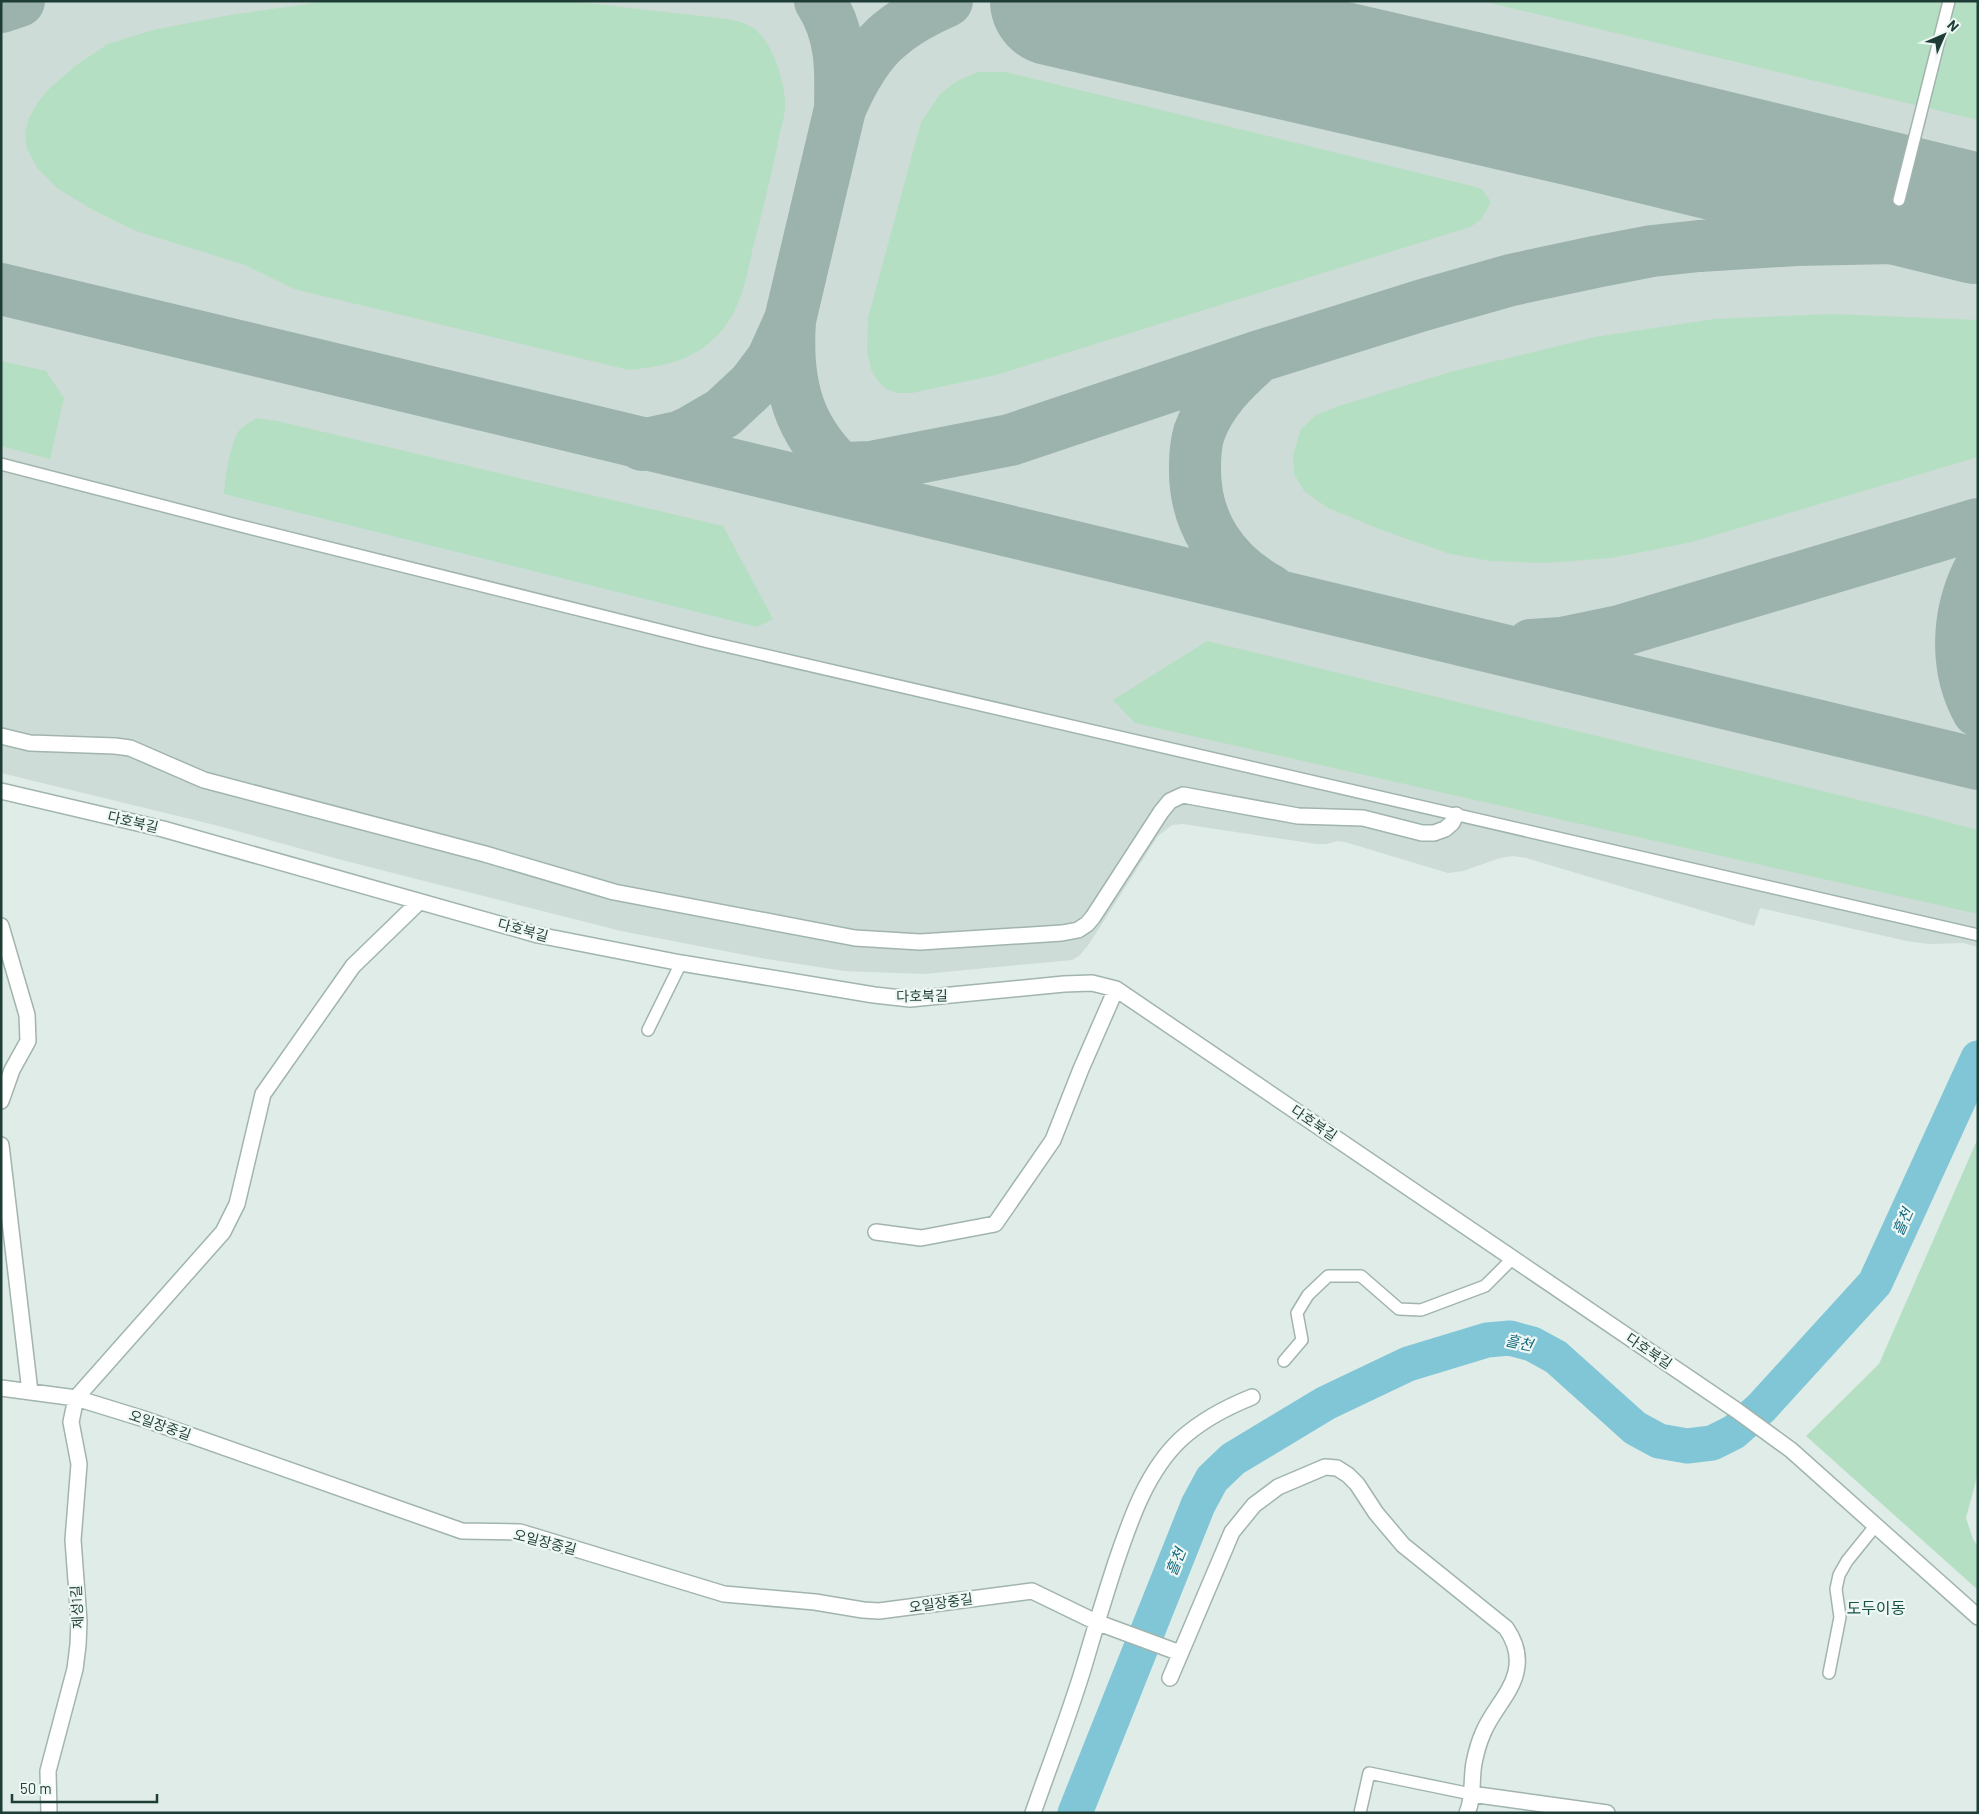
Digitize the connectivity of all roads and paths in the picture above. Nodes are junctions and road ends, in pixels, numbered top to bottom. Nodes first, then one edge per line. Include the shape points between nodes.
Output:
1 (1949, 1) edge
2 (1900, 200) dead end
3 (1, 464) edge
4 (1, 736) edge
5 (1, 791) edge
6 (1456, 814) junction
7 (419, 902) junction
8 (1, 926) edge
9 (1978, 935) edge
10 (681, 963) junction
11 (1116, 990) junction
12 (648, 1030) dead end
13 (1, 1101) edge
14 (1, 1145) edge
15 (876, 1232) dead end
16 (1512, 1258) junction
17 (1284, 1361) dead end
18 (1, 1388) edge
19 (30, 1392) junction
20 (1252, 1397) dead end
21 (76, 1398) junction
22 (1876, 1525) junction
23 (1978, 1617) edge
24 (1096, 1622) junction
25 (1180, 1653) junction
26 (1829, 1673) dead end
27 (1170, 1678) dead end
28 (1471, 1794) junction
29 (49, 1813) edge
30 (1033, 1813) edge
31 (1360, 1813) edge
32 (1466, 1813) edge
33 (1607, 1813) edge

1 - 2 lane
3 - 6 lane via 708,642
4 - 6 street via 30,743 130,748 204,780 485,854 614,892 855,938 920,942 1078,930 1093,917 1161,812 1170,801 1183,795 1298,816 1363,818 1422,833 1445,829
5 - 7 street, 다호북길 via 163,829
6 - 9 lane
7 - 10 street, 다호북길 via 538,935
7 - 21 street via 353,966 263,1094 237,1204 223,1232
8 - 13 street via 27,1015 28,1041 12,1070
10 - 11 street, 다호북길 via 910,999 1064,984 1092,983
10 - 12 lane
11 - 15 street via 1053,1140 995,1224 921,1238
11 - 16 street, 다호북길
14 - 19 street
16 - 17 lane via 1485,1286 1421,1310 1398,1309 1361,1276 1328,1276 1308,1295 1297,1313 1302,1340
16 - 22 street, 다호북길 via 1791,1450
18 - 19 street, 오일장중길
19 - 21 street, 오일장중길
20 - 24 street via 1204,1422 1181,1440 1160,1464 1128,1525
21 - 24 street, 오일장중길 via 462,1531 520,1532 724,1594 879,1611 1032,1591
21 - 29 street, 제성1길 via 71,1422 79,1464 72,1540 78,1644 75,1669 48,1771
22 - 23 street
22 - 26 lane via 1839,1575 1836,1589 1840,1617
24 - 25 street, 오일장중길
24 - 30 street
25 - 27 street
25 - 28 street via 1232,1532 1242,1518 1278,1487 1325,1467 1337,1468 1357,1484 1403,1545 1506,1628 1514,1639 1516,1671 1509,1690 1482,1734 1474,1763
28 - 31 lane via 1369,1773
28 - 32 street
28 - 33 street

